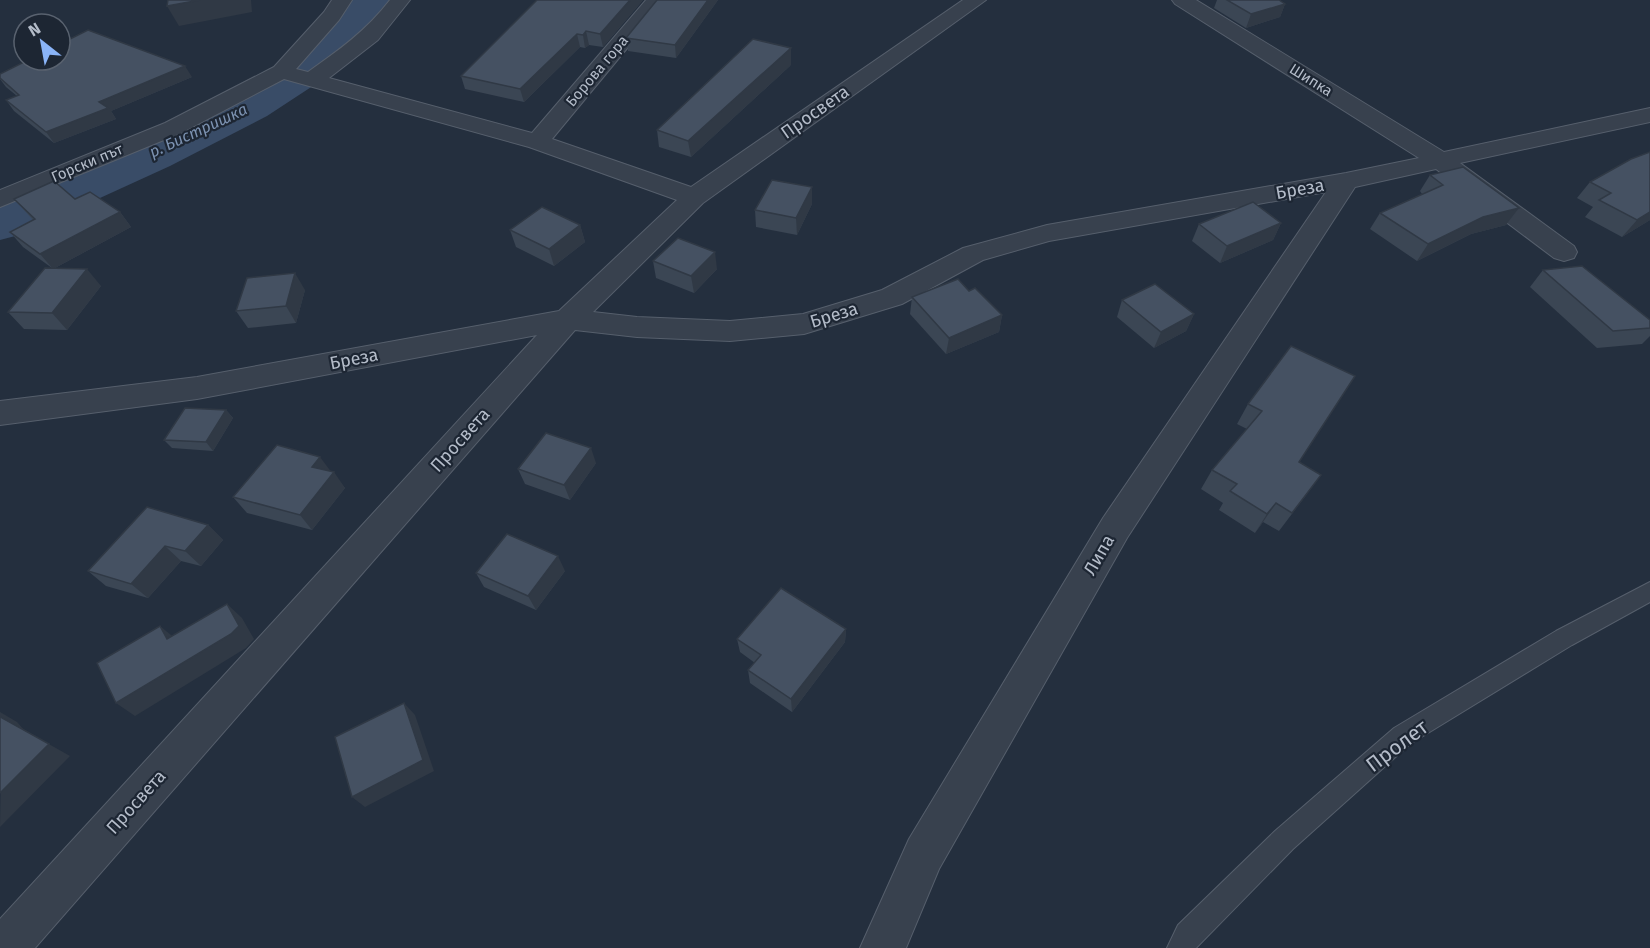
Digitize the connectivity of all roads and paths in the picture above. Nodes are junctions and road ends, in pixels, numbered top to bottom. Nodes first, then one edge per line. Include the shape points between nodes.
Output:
1 (342, 0) edge
2 (400, 0) edge
3 (657, 0) edge
4 (976, 0) edge
5 (1182, 0) edge
6 (283, 72) junction
7 (310, 80) junction
8 (1650, 115) edge
9 (537, 142) junction
10 (1440, 160) junction
11 (1346, 181) junction
12 (694, 197) junction
13 (0, 199) edge
14 (1564, 252) dead end
15 (568, 319) junction
16 (0, 413) edge
17 (1650, 591) edge
18 (5, 948) edge
19 (883, 948) edge
20 (1181, 948) edge

1 - 6 street, Горски път
2 - 7 street via 365,42
3 - 9 street, Борова гора
4 - 12 street, Просвета
5 - 10 street, Шипка
6 - 7 street
6 - 13 street, Горски път via 173,128
7 - 9 street
8 - 10 street, Бреза
9 - 12 street
10 - 11 street, Бреза
10 - 14 street, Шипка
11 - 15 street, Бреза via 1047,233 973,254 892,297 804,324 730,331
11 - 19 street, Липа via 1115,528 924,854
12 - 15 street, Просвета
15 - 16 street, Бреза via 197,388
15 - 18 street, Просвета
17 - 20 lane, Пролет via 1402,736 1284,840 1188,935

